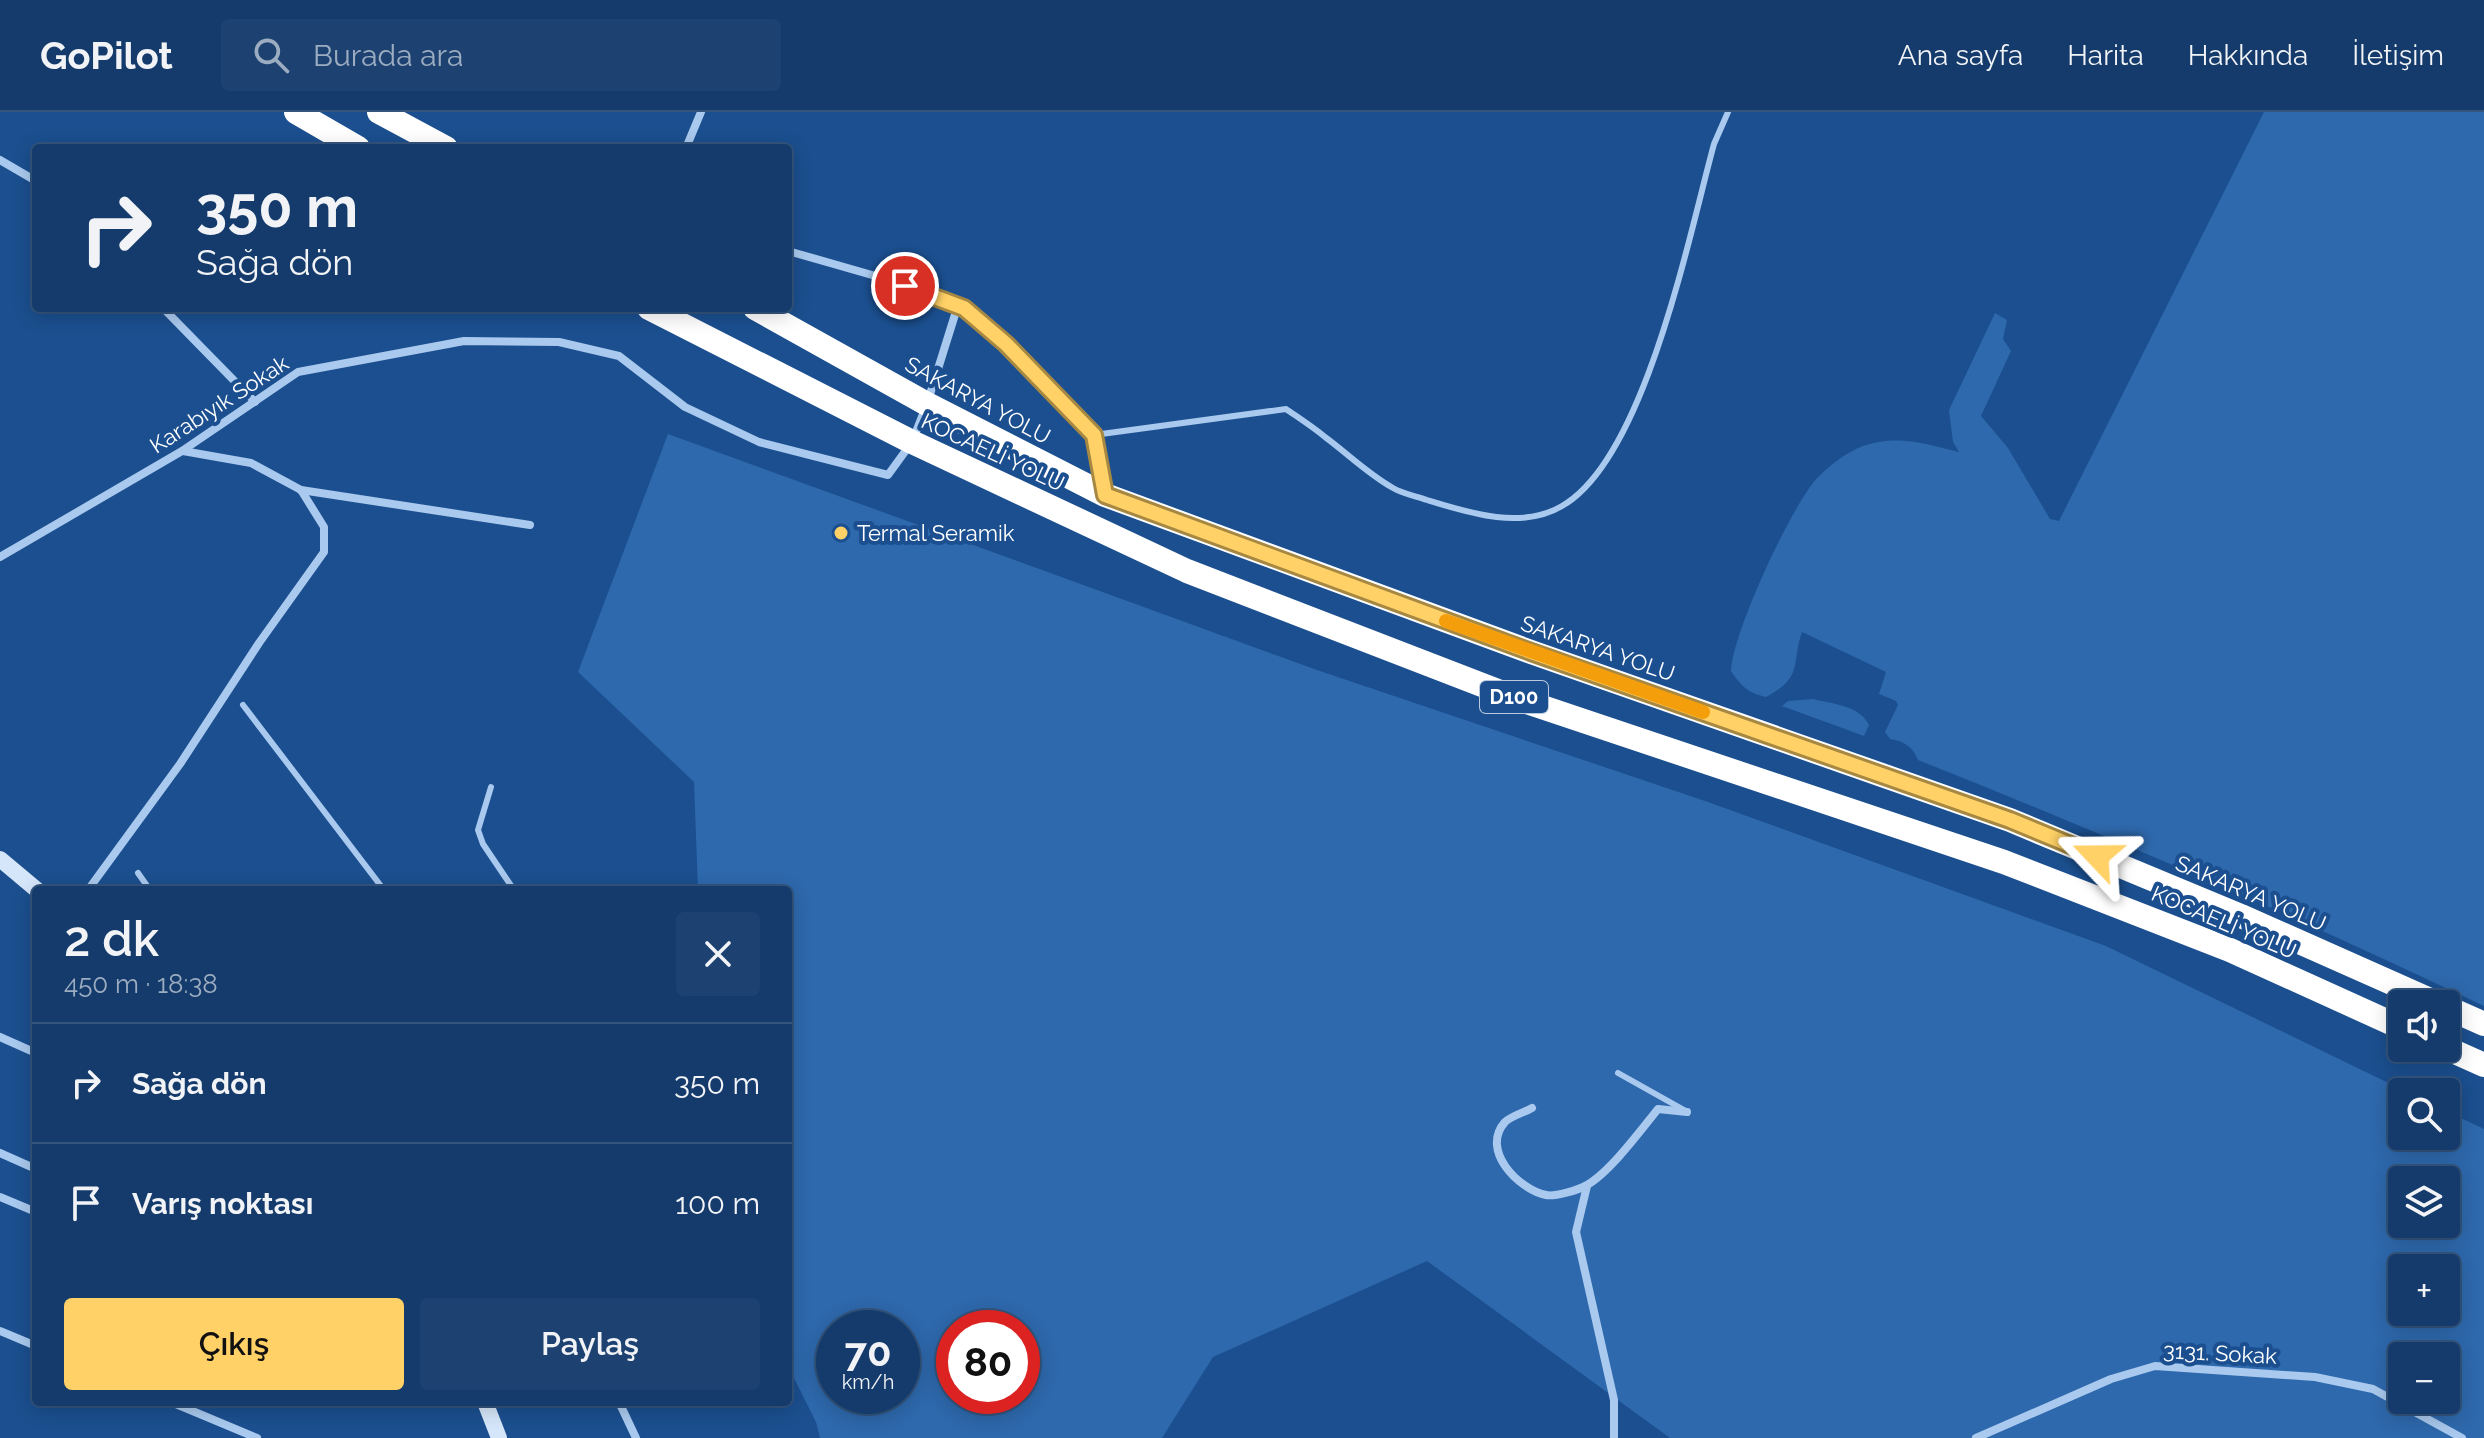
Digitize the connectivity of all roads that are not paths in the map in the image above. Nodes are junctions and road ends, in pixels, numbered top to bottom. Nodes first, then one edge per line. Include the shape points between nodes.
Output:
1 (296, 112) edge
2 (379, 112) edge
3 (701, 112) edge
4 (1728, 112) edge
5 (351, 144) edge
6 (440, 144) edge
7 (688, 144) edge
8 (0, 160) edge
9 (32, 179) edge
10 (792, 252) edge
11 (958, 305) junction
12 (167, 312) edge
13 (657, 312) edge
14 (762, 312) edge
15 (255, 402) junction
16 (927, 404) junction
17 (1094, 435) junction
18 (912, 442) junction
19 (182, 451) junction
20 (301, 490) junction
21 (1105, 495) junction
22 (530, 525) dead end
23 (0, 557) edge
24 (243, 705) dead end
25 (491, 787) dead end
26 (0, 859) edge
27 (138, 873) dead end
28 (32, 886) edge
29 (93, 886) edge
30 (147, 886) edge
31 (381, 886) edge
32 (511, 886) edge
33 (2408, 990) edge
34 (2460, 1013) edge
35 (2388, 1022) edge
36 (2484, 1024) edge
37 (0, 1037) edge
38 (32, 1051) edge
39 (2460, 1054) edge
40 (2484, 1065) edge
41 (1618, 1073) dead end
42 (1532, 1108) dead end
43 (1687, 1112) joint
44 (0, 1153) edge
45 (32, 1167) edge
46 (1587, 1186) junction
47 (0, 1197) edge
48 (32, 1210) edge
49 (0, 1331) edge
50 (32, 1344) edge
51 (181, 1406) edge
52 (487, 1406) edge
53 (621, 1406) edge
54 (257, 1438) edge
55 (499, 1438) edge
56 (636, 1438) edge
57 (1614, 1438) edge
58 (1976, 1438) edge
59 (2462, 1438) edge

1 - 5 highway
2 - 6 highway
3 - 7 street
4 - 17 lane via 1714,144 1645,388 1623,434 1590,483 1564,505 1541,516 1502,518 1395,489 1286,409
8 - 9 street
10 - 11 street
11 - 16 street
11 - 17 street via 1006,344
12 - 15 street
13 - 18 highway, KOCAELİ YOLU / D100
14 - 16 highway, SAKARYA YOLU / D100
15 - 18 street, Karabıyık Sokak via 298,372 464,341 559,342 619,356 685,407 759,442 888,475
15 - 19 street, Karabıyık Sokak
16 - 18 street
16 - 21 highway, SAKARYA YOLU / D100
17 - 21 street
18 - 35 highway, KOCAELİ YOLU / D100 via 1187,571 1521,700 2004,862 2230,950
19 - 20 street via 251,463
19 - 23 street, Karabıyık Sokak
20 - 22 street
20 - 29 street via 324,527 324,552
21 - 33 highway, SAKARYA YOLU / D100 via 2010,820
24 - 31 lane
25 - 32 lane via 478,830
26 - 28 street
27 - 30 lane
34 - 36 highway
37 - 38 street
39 - 40 highway
41 - 43 lane
42 - 46 street via 1506,1122 1497,1141 1501,1162 1519,1183 1548,1196
43 - 46 street via 1658,1109
44 - 45 street
46 - 57 street via 1576,1232 1614,1400
47 - 48 street
49 - 50 street
51 - 54 street
52 - 55 street
53 - 56 street
58 - 59 street, 3131. Sokak via 2111,1379 2155,1366 2315,1377 2373,1389

